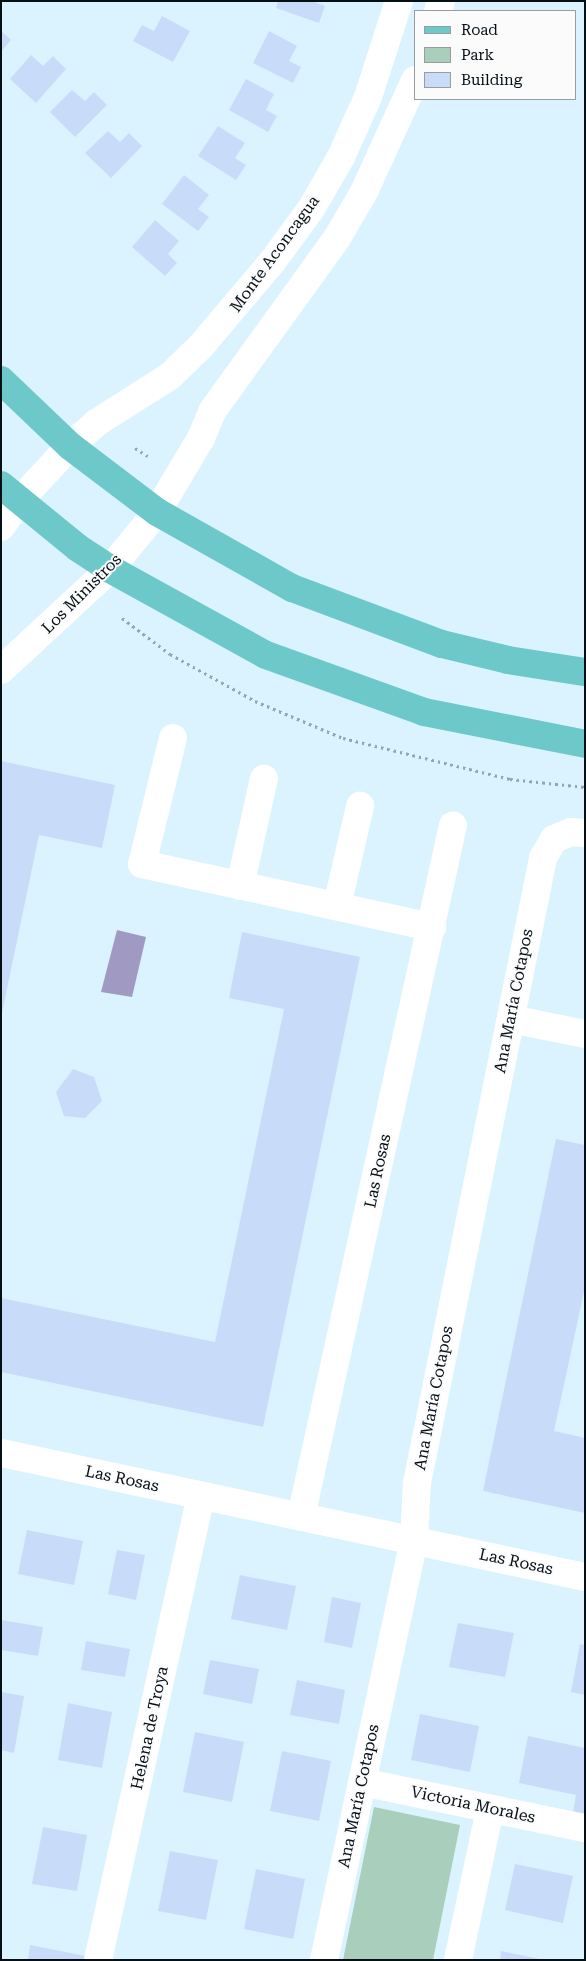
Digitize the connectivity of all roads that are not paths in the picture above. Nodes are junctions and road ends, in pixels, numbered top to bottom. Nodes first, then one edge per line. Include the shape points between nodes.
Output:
1 (399, 1) edge
2 (414, 82) edge
3 (1, 380) edge
4 (70, 446) junction
5 (11, 493) edge
6 (157, 512) junction
7 (1, 527) edge
8 (110, 569) junction
9 (1, 670) edge
10 (585, 672) edge
11 (172, 738) dead end
12 (585, 744) edge
13 (264, 779) dead end
14 (360, 806) dead end
15 (453, 825) dead end
16 (585, 833) edge
17 (240, 886) junction
18 (337, 906) junction
19 (432, 927) junction
20 (510, 1020) junction
21 (585, 1034) edge
22 (1, 1453) edge
23 (202, 1496) junction
24 (301, 1517) junction
25 (414, 1540) junction
26 (585, 1577) edge
27 (362, 1782) junction
28 (490, 1809) junction
29 (585, 1828) edge
30 (98, 1960) edge
31 (324, 1960) edge
32 (458, 1960) edge

1 - 4 street, Monte Aconcagua via 368,97 341,157 311,209 272,262 239,305 170,376 96,423
2 - 6 street via 368,184 341,231 313,275 213,410 201,438
3 - 4 main road
4 - 5 street
4 - 6 main road
5 - 7 street
5 - 8 main road via 78,548
6 - 8 street, Los Ministros
6 - 10 main road via 292,588 376,620 452,646 508,660
8 - 9 street, Los Ministros
8 - 12 main road via 266,656 327,679 424,712
11 - 17 street via 142,864
13 - 17 street
14 - 18 street
15 - 19 street, Las Rosas
16 - 20 street, Ana María Cotapos via 571,832 554,839 543,858
17 - 18 street
18 - 19 street
19 - 24 street, Las Rosas
20 - 21 street
20 - 25 street, Ana María Cotapos via 417,1483
22 - 23 street, Las Rosas
23 - 24 street, Las Rosas
23 - 30 street, Helena de Troya
24 - 25 street, Las Rosas
25 - 26 street, Las Rosas
25 - 27 street, Ana María Cotapos
27 - 28 street, Victoria Morales
27 - 31 street, Ana María Cotapos
28 - 29 street, Victoria Morales
28 - 32 street

